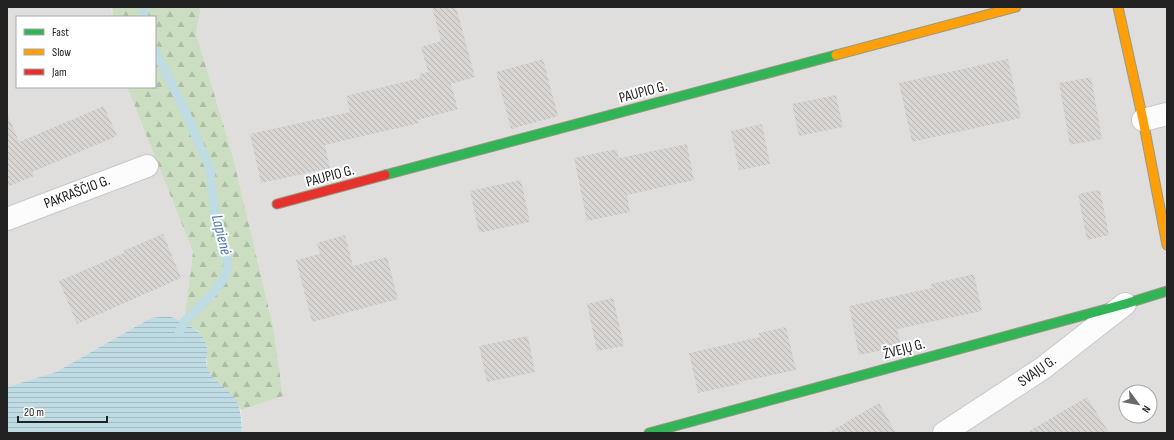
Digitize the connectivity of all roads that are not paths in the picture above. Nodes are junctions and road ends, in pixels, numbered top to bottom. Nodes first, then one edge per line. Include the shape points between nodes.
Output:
1 (1016, 7) edge
2 (1118, 7) edge
3 (1167, 114) edge
4 (1143, 120) junction
5 (147, 166) dead end
6 (277, 204) dead end
7 (7, 219) edge
8 (1167, 245) edge
9 (1167, 291) edge
10 (1125, 304) junction
11 (648, 433) edge
12 (944, 433) edge

1 - 6 street, PAUPIO G.
2 - 4 street
3 - 4 street
4 - 8 street
5 - 7 street, PAKRAŠČIO G.
9 - 10 street, ŽVEJŲ G.
10 - 11 street, ŽVEJŲ G.
10 - 12 street, SVAJŲ G. via 1043,368

